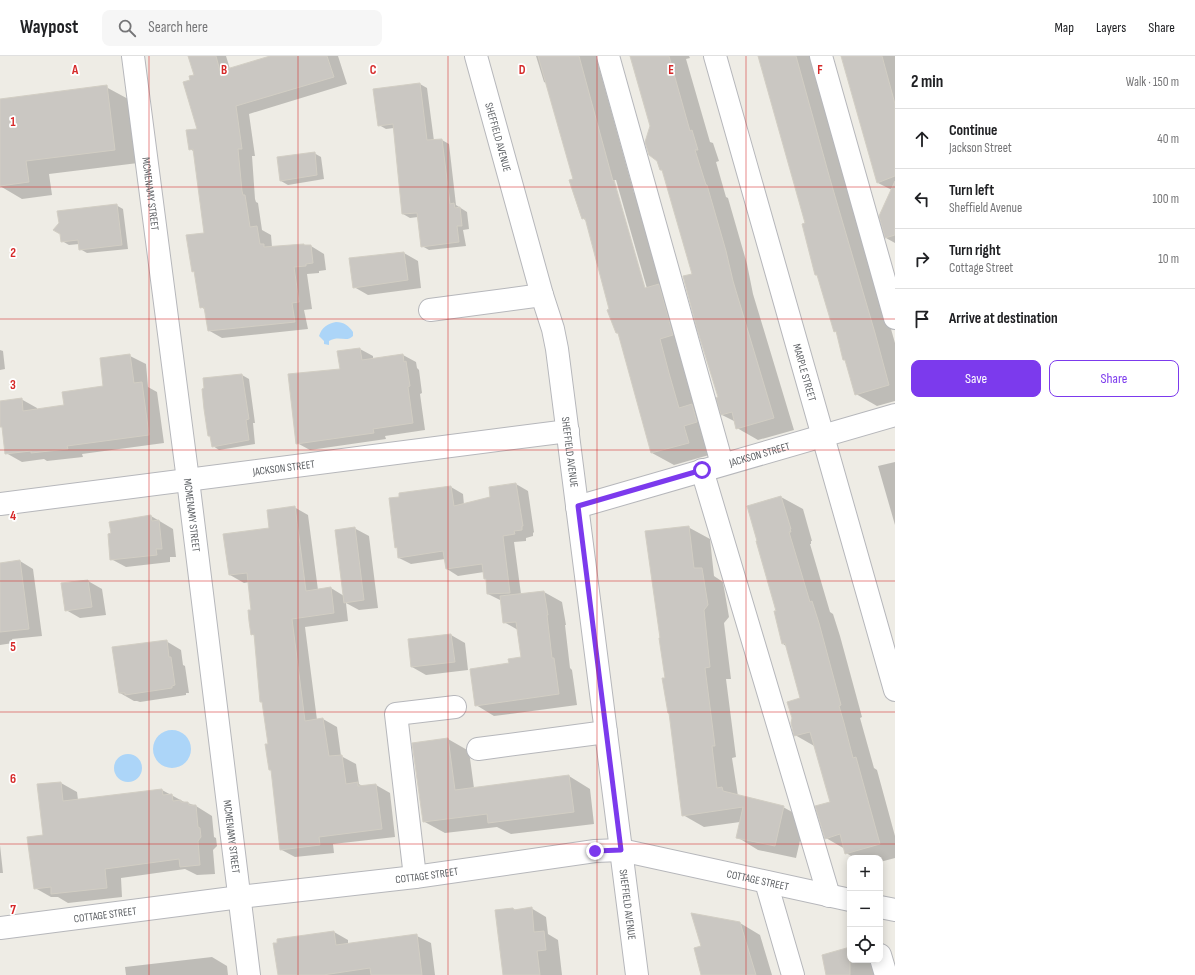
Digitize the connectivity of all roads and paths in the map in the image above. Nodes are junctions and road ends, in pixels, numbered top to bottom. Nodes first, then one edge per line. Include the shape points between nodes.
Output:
1 (133, 56) edge
2 (476, 56) edge
3 (608, 56) edge
4 (715, 56) edge
5 (821, 56) edge
6 (542, 295) junction
7 (430, 310) dead end
8 (895, 318) edge
9 (895, 416) edge
10 (568, 431) junction
11 (822, 436) junction
12 (712, 467) junction
13 (188, 480) junction
14 (0, 504) edge
15 (578, 506) junction
16 (895, 690) edge
17 (455, 707) dead end
18 (606, 732) junction
19 (478, 749) dead end
20 (621, 850) junction
21 (415, 877) junction
22 (766, 882) junction
23 (829, 896) junction
24 (240, 897) junction
25 (847, 899) edge
26 (883, 907) edge
27 (895, 910) edge
28 (0, 928) edge
29 (882, 963) edge
30 (250, 975) edge
31 (637, 975) edge
32 (793, 975) edge
33 (886, 975) edge

1 - 13 street, MCMENAMY STREET
2 - 6 street, SHEFFIELD AVENUE
3 - 12 street
4 - 11 street, MARPLE STREET
5 - 8 street
6 - 7 street
6 - 10 street, SHEFFIELD AVENUE via 557,349
9 - 11 street, JACKSON STREET
10 - 13 street, JACKSON STREET
10 - 15 street, SHEFFIELD AVENUE
11 - 12 street, JACKSON STREET
11 - 16 street, MARPLE STREET
12 - 15 street, JACKSON STREET
12 - 23 street
13 - 14 street, JACKSON STREET
13 - 24 street, MCMENAMY STREET
15 - 18 street, SHEFFIELD AVENUE
17 - 21 street via 396,714
18 - 19 street
18 - 20 street, SHEFFIELD AVENUE
20 - 21 street, COTTAGE STREET via 595,851
20 - 22 street, COTTAGE STREET
20 - 31 street, SHEFFIELD AVENUE
21 - 24 street, COTTAGE STREET
22 - 23 street, COTTAGE STREET
22 - 32 street
23 - 25 street, COTTAGE STREET
24 - 28 street, COTTAGE STREET
24 - 30 street, MCMENAMY STREET
26 - 27 street
29 - 33 street

